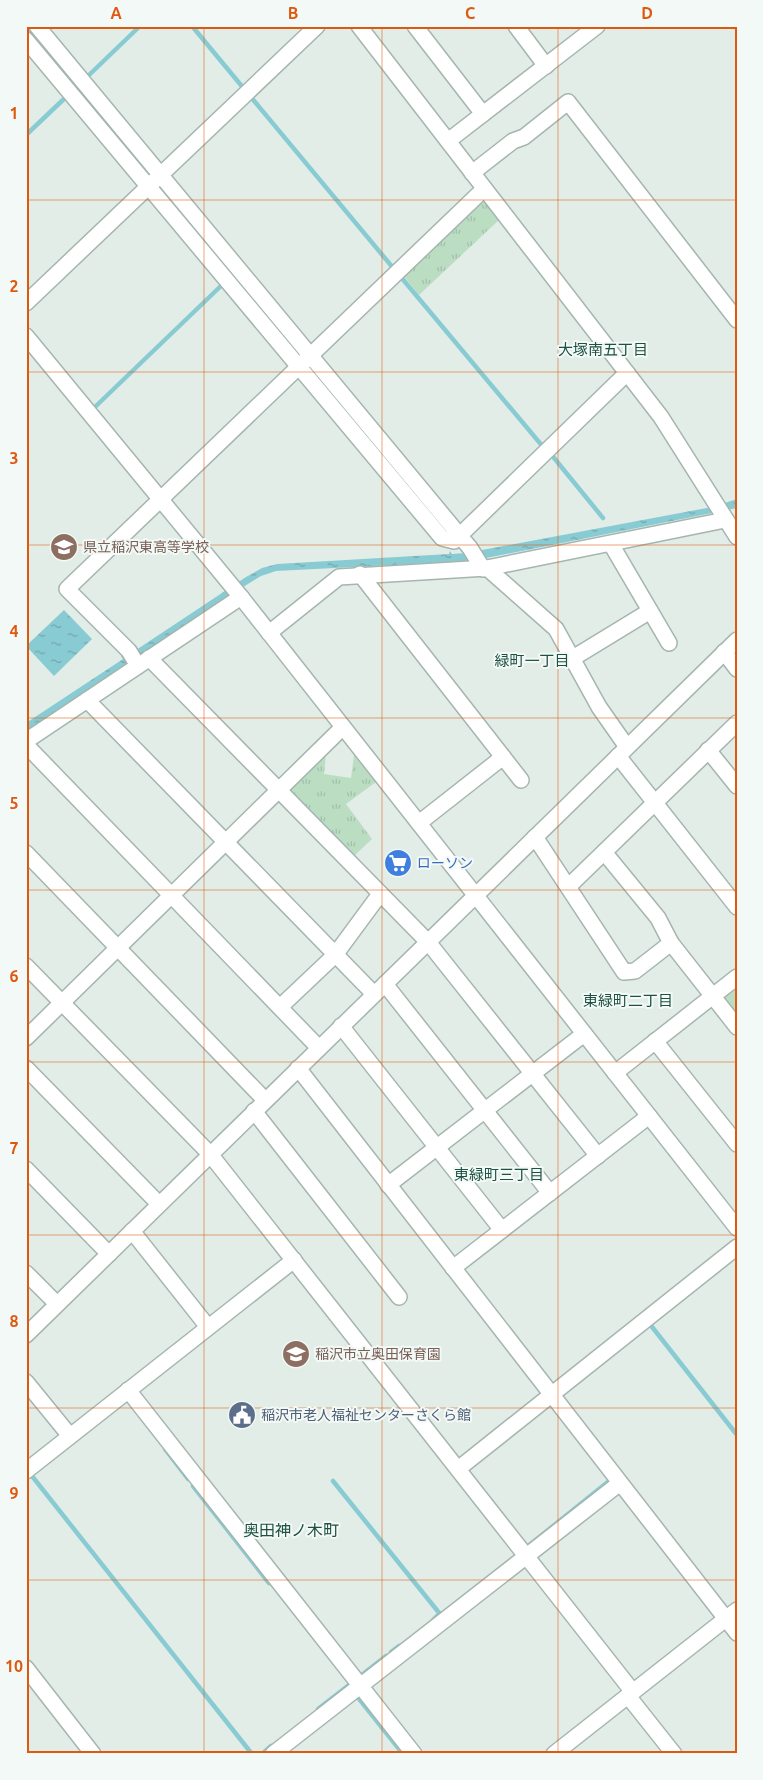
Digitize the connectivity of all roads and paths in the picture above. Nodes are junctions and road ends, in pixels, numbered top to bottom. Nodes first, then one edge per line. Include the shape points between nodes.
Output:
1 (37, 26) edge
2 (317, 26) edge
3 (359, 26) edge
4 (415, 26) edge
5 (516, 26) edge
6 (597, 26) edge
7 (26, 40) edge
8 (546, 66) junction
9 (483, 114) junction
10 (448, 142) junction
11 (472, 173) junction
12 (160, 176) junction
13 (149, 187) junction
14 (484, 189) junction
15 (26, 303) edge
16 (737, 320) edge
17 (26, 336) edge
18 (311, 355) junction
19 (299, 367) junction
20 (627, 373) junction
21 (160, 500) junction
22 (721, 513) junction
23 (460, 535) junction
24 (737, 537) edge
25 (611, 544) junction
26 (483, 566) junction
27 (360, 574) junction
28 (239, 596) junction
29 (650, 611) junction
30 (269, 633) junction
31 (737, 640) edge
32 (669, 643) dead end
33 (724, 652) junction
34 (573, 658) junction
35 (138, 659) junction
36 (737, 669) edge
37 (87, 700) junction
38 (737, 723) edge
39 (343, 727) junction
40 (26, 743) edge
41 (708, 750) junction
42 (622, 752) junction
43 (503, 757) junction
44 (521, 780) dead end
45 (737, 786) edge
46 (279, 790) junction
47 (654, 802) junction
48 (418, 822) junction
49 (535, 837) junction
50 (226, 842) junction
51 (604, 852) junction
52 (26, 853) edge
53 (568, 887) junction
54 (380, 894) junction
55 (172, 895) junction
56 (476, 895) junction
57 (737, 907) edge
58 (428, 942) junction
59 (671, 943) junction
60 (118, 948) junction
61 (335, 955) junction
62 (26, 966) edge
63 (737, 977) edge
64 (379, 989) junction
65 (712, 996) junction
66 (62, 1003) junction
67 (280, 1007) junction
68 (341, 1026) junction
69 (737, 1027) edge
70 (584, 1034) junction
71 (26, 1038) edge
72 (655, 1041) junction
73 (319, 1048) junction
74 (26, 1068) edge
75 (298, 1068) junction
76 (615, 1072) junction
77 (533, 1073) junction
78 (265, 1100) junction
79 (484, 1110) junction
80 (254, 1111) junction
81 (649, 1116) junction
82 (737, 1144) edge
83 (437, 1147) junction
84 (210, 1154) junction
85 (598, 1156) junction
86 (26, 1169) edge
87 (388, 1185) junction
88 (550, 1193) junction
89 (159, 1204) junction
90 (737, 1228) edge
91 (502, 1230) junction
92 (132, 1231) junction
93 (737, 1246) edge
94 (109, 1254) junction
95 (294, 1260) junction
96 (453, 1268) junction
97 (26, 1273) edge
98 (400, 1297) dead end
99 (57, 1304) junction
100 (208, 1327) junction
101 (26, 1335) edge
102 (26, 1382) edge
103 (128, 1390) junction
104 (551, 1394) junction
105 (70, 1436) junction
106 (458, 1469) junction
107 (26, 1471) edge
108 (620, 1483) junction
109 (526, 1556) junction
110 (731, 1615) edge
111 (737, 1633) edge
112 (26, 1668) edge
113 (360, 1686) junction
114 (630, 1694) junction
115 (93, 1754) edge
116 (273, 1754) edge
117 (414, 1754) edge
118 (554, 1754) edge
119 (674, 1754) edge

1 - 12 street
2 - 12 street
3 - 10 street
4 - 9 street
5 - 8 street
6 - 8 street
7 - 13 street
8 - 9 street
9 - 10 street
10 - 11 street
11 - 14 street
11 - 16 street via 568,102
12 - 13 street
12 - 18 street
13 - 15 street
13 - 19 street
14 - 18 street
14 - 20 street
17 - 21 street
18 - 19 street
18 - 23 street
19 - 21 street
19 - 23 street via 442,538 454,542
20 - 22 street via 661,417
20 - 23 street
21 - 28 street
21 - 35 street via 67,589
22 - 24 street
22 - 25 street
23 - 26 street
25 - 26 street
25 - 29 street
26 - 27 street
26 - 34 street via 556,629
27 - 30 street via 339,576
27 - 43 street
28 - 30 street
28 - 35 street
29 - 32 street
29 - 34 street
30 - 39 street
31 - 33 street
33 - 36 street
33 - 42 street
34 - 42 street
35 - 37 street
35 - 46 street
37 - 40 street
37 - 50 street
38 - 41 street
39 - 46 street
39 - 48 street
40 - 55 street
41 - 45 street
41 - 47 street
42 - 47 street
42 - 49 street
43 - 44 street
43 - 48 street
46 - 50 street
46 - 54 street
47 - 51 street
47 - 57 street
48 - 56 street
49 - 53 street
49 - 56 street
50 - 55 street
50 - 61 street
51 - 53 street
51 - 59 street via 658,918
52 - 60 street
53 - 59 street via 624,972 635,971
54 - 58 street
54 - 61 street
55 - 60 street
55 - 67 street
56 - 58 street
56 - 70 street
58 - 64 street
58 - 77 street
59 - 65 street
60 - 66 street
60 - 78 street
61 - 64 street
61 - 67 street
62 - 66 street
63 - 65 street
64 - 68 street
64 - 79 street
65 - 69 street
65 - 72 street
66 - 71 street
66 - 84 street
67 - 73 street
68 - 73 street
68 - 83 street
70 - 76 street
70 - 77 street
72 - 76 street
72 - 82 street
73 - 75 street
74 - 89 street
75 - 78 street
75 - 87 street
76 - 81 street
77 - 79 street
77 - 85 street
78 - 80 street
79 - 83 street
79 - 88 street
80 - 84 street
80 - 98 street
81 - 85 street
81 - 90 street
83 - 87 street
83 - 91 street
84 - 89 street
84 - 95 street
85 - 88 street
86 - 94 street
87 - 96 street
88 - 91 street
89 - 92 street
91 - 96 street
92 - 94 street
92 - 100 street
93 - 104 street
94 - 99 street
95 - 100 street
95 - 106 street
96 - 104 street
97 - 99 street
99 - 101 street
100 - 103 street
102 - 105 street
103 - 105 street
103 - 113 street
104 - 106 street
104 - 108 street
105 - 107 street
106 - 109 street
108 - 109 street
108 - 110 street
109 - 113 street
109 - 114 street
110 - 111 street
110 - 114 street
112 - 115 street
113 - 116 street
113 - 117 street
114 - 118 street
114 - 119 street

